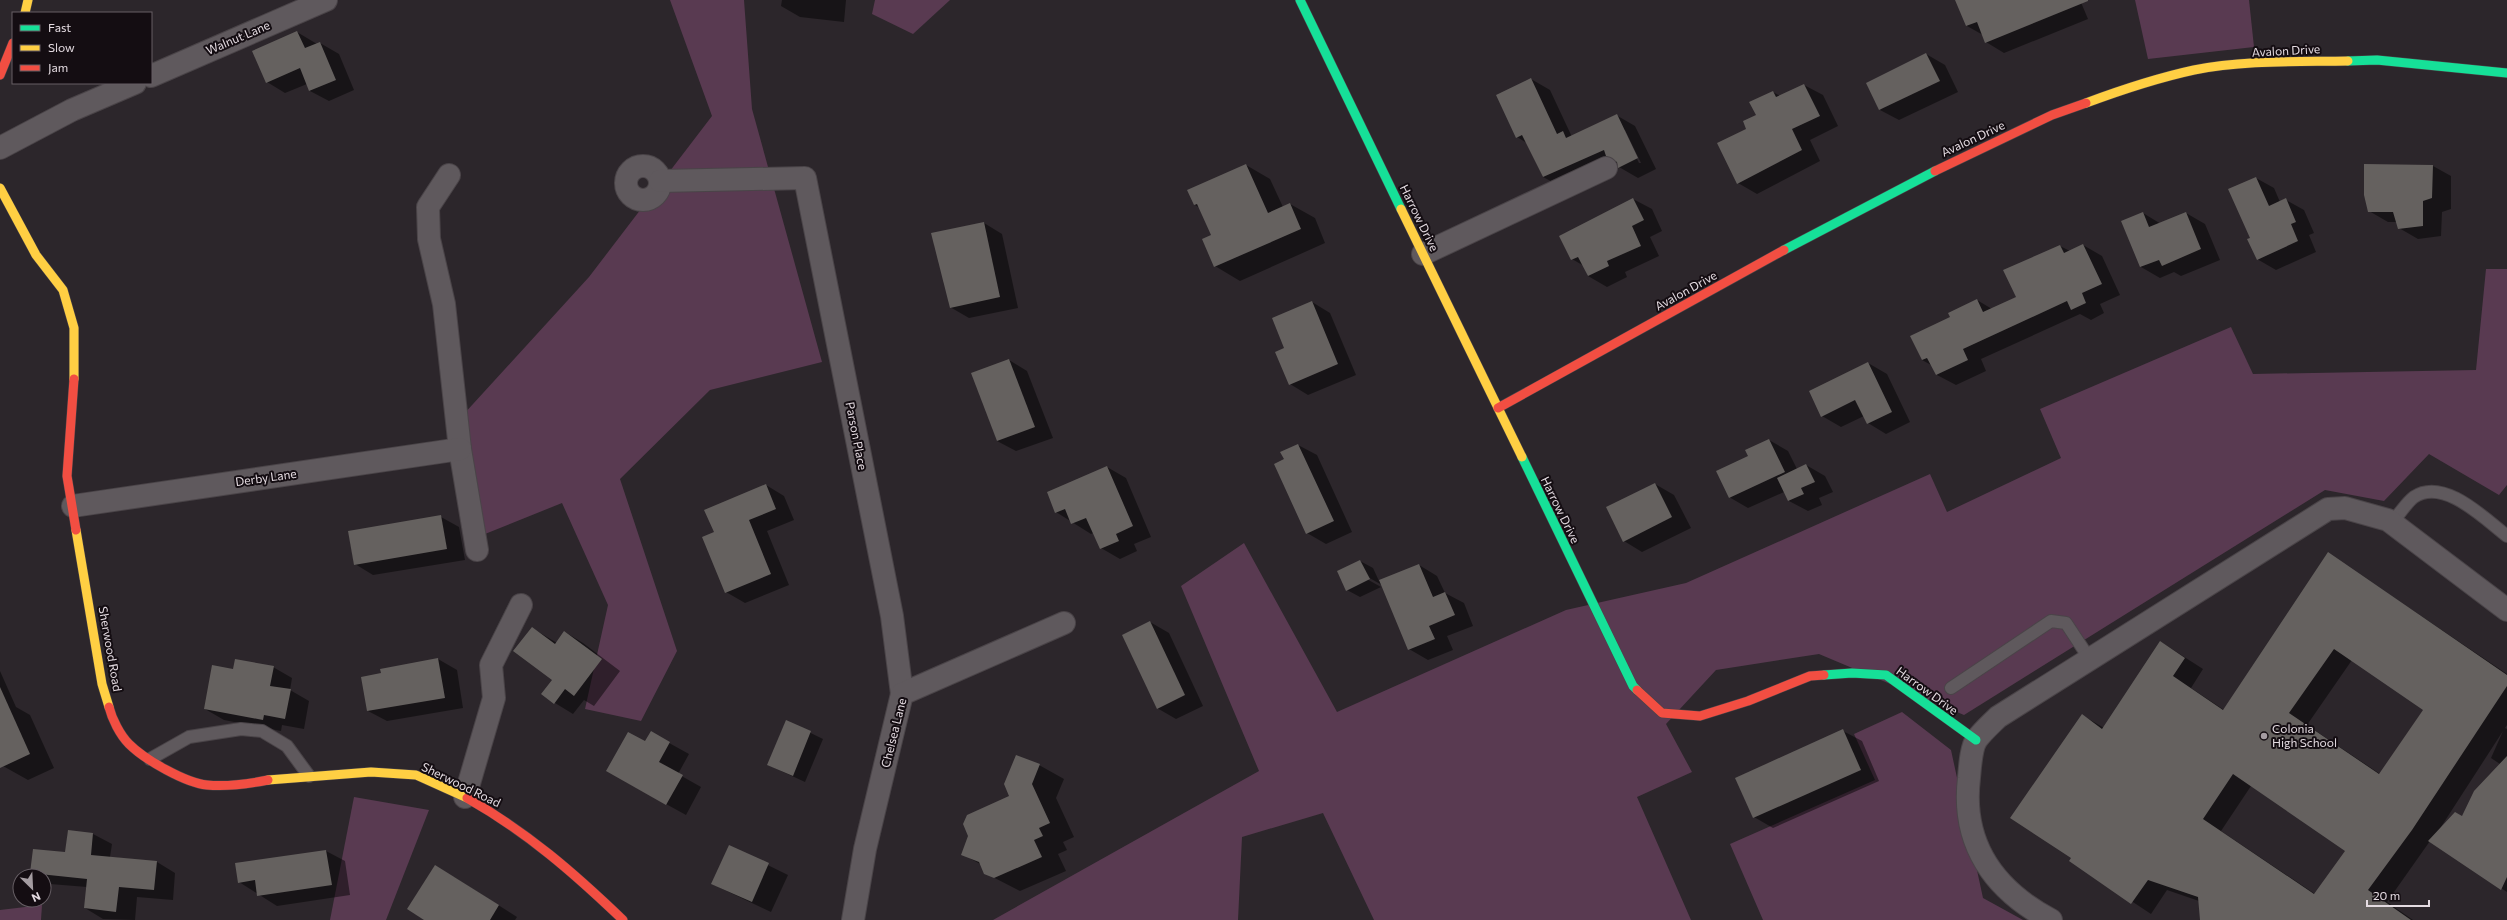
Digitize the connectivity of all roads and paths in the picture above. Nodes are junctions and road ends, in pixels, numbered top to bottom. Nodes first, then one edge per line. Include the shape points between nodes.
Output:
1 (28, 0) edge
2 (326, 0) edge
3 (1300, 0) edge
4 (25, 12) edge
5 (12, 45) edge
6 (2507, 73) edge
7 (0, 75) edge
8 (152, 76) edge
9 (133, 84) edge
10 (0, 148) edge
11 (1606, 168) dead end
12 (449, 175) dead end
13 (660, 181) dead end
14 (0, 188) edge
15 (1423, 254) junction
16 (1498, 408) junction
17 (460, 449) junction
18 (73, 506) junction
19 (2392, 522) junction
20 (2507, 536) edge
21 (477, 550) dead end
22 (521, 605) dead end
23 (2506, 607) edge
24 (1064, 623) dead end
25 (2089, 658) junction
26 (1951, 688) dead end
27 (902, 694) junction
28 (1976, 740) junction
29 (150, 760) junction
30 (309, 776) junction
31 (465, 797) junction
32 (623, 920) edge
33 (853, 920) edge
34 (2051, 920) edge

1 - 4 street
2 - 8 street, Walnut Lane
3 - 15 street, Harrow Drive
5 - 7 street
6 - 16 street, Avalon Drive via 2376,60 2264,63 2195,70 2128,87 2052,115 1942,167 1838,220
9 - 10 street via 72,110
11 - 15 street
12 - 17 street via 428,207 429,239 444,304
13 - 27 street, Parson Place via 805,178 892,616
14 - 18 street, Sherwood Road via 36,256 63,290 74,328 74,403 67,476
15 - 16 street, Harrow Drive
16 - 28 street, Harrow Drive via 1633,686 1662,713 1700,716 1748,701 1810,676 1852,673 1886,676
17 - 18 street, Derby Lane
17 - 21 street
18 - 29 street, Sherwood Road via 102,684 112,718 129,744
19 - 20 lane via 2414,497 2431,491 2447,494 2472,509
19 - 23 street
19 - 25 street via 2345,508 2328,509
22 - 31 street via 491,665 494,698
24 - 27 street, Chelsea Lane
25 - 26 lane via 2066,623 2051,621
25 - 28 street via 1998,717
27 - 33 street, Chelsea Lane via 865,849
28 - 34 street via 1966,800 1976,844 1998,882 2029,908
29 - 30 street, Sherwood Road via 173,774 206,785 233,786
29 - 30 lane via 189,738 248,730 262,731 287,746
30 - 31 street, Sherwood Road via 371,772 416,775
31 - 32 street, Sherwood Road via 506,820 574,873

